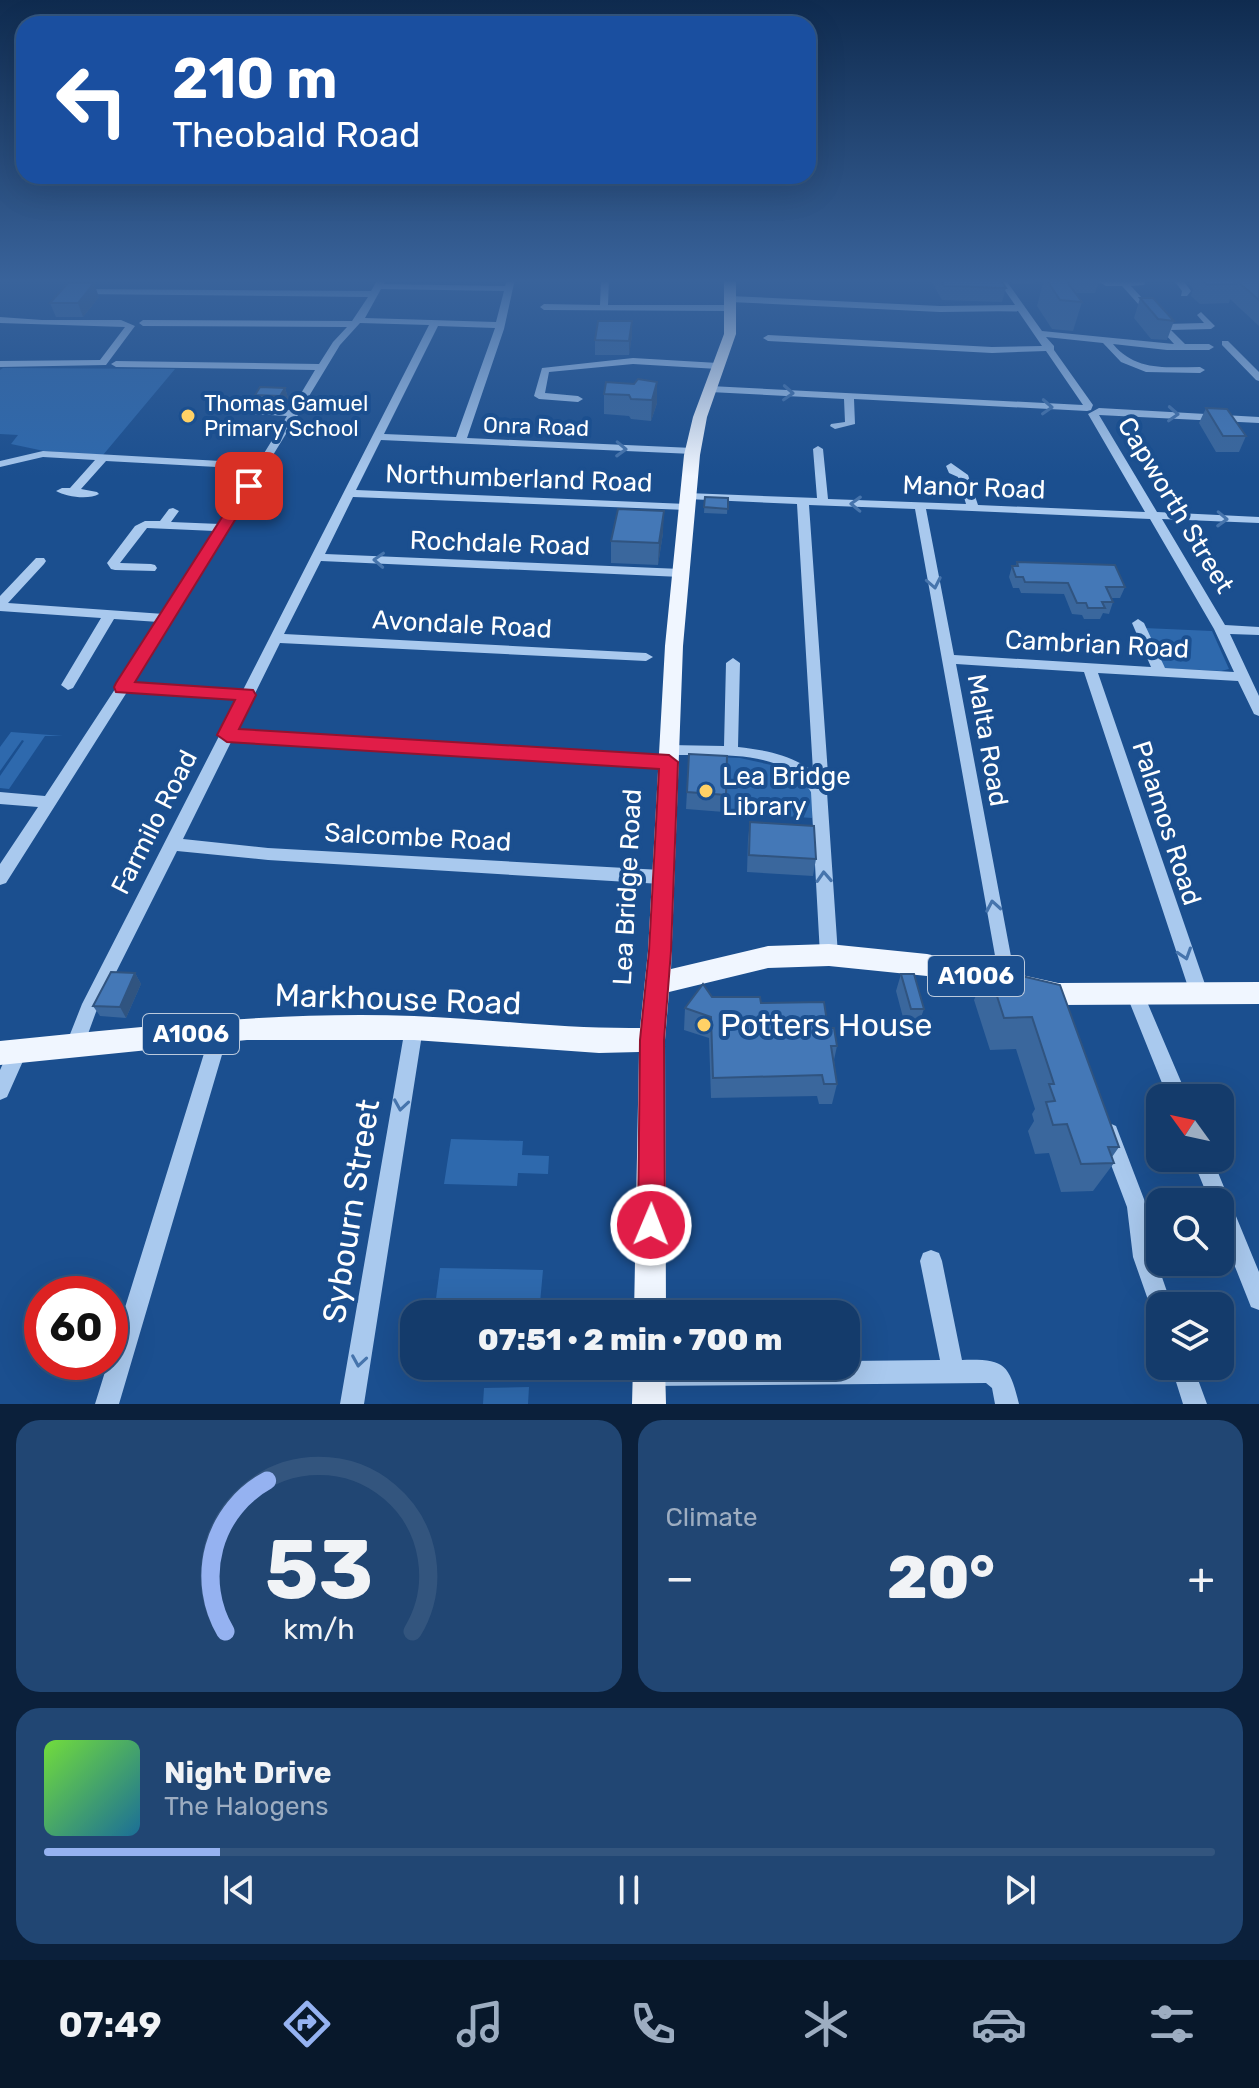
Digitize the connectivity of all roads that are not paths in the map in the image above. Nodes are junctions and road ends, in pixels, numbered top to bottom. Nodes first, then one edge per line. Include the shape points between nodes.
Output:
1 (117, 345) edge
2 (336, 345) edge
3 (424, 345) edge
4 (493, 345) edge
5 (726, 345) edge
6 (883, 345) edge
7 (1048, 345) edge
8 (1108, 345) edge
9 (1158, 345) edge
10 (1180, 345) edge
11 (1182, 347) junction
12 (1051, 348) junction
13 (116, 364) dead end
14 (1, 365) edge
15 (718, 366) junction
16 (323, 367) junction
17 (1200, 370) dead end
18 (1259, 378) edge
19 (710, 389) junction
20 (849, 396) junction
21 (578, 399) dead end
22 (238, 410) dead end
23 (1091, 410) junction
24 (296, 413) junction
25 (1259, 420) edge
26 (835, 426) dead end
27 (378, 437) junction
28 (460, 442) junction
29 (818, 449) dead end
30 (693, 451) junction
31 (103, 458) junction
32 (0, 464) edge
33 (262, 466) junction
34 (951, 466) dead end
35 (349, 493) junction
36 (93, 494) dead end
37 (687, 502) junction
38 (803, 502) junction
39 (823, 503) junction
40 (920, 506) junction
41 (973, 508) junction
42 (173, 511) dead end
43 (1157, 516) junction
44 (1259, 520) edge
45 (163, 525) junction
46 (223, 528) junction
47 (317, 557) junction
48 (40, 561) dead end
49 (151, 568) dead end
50 (681, 573) junction
51 (0, 606) edge
52 (110, 614) junction
53 (168, 618) junction
54 (1138, 623) dead end
55 (1221, 629) junction
56 (1259, 631) edge
57 (276, 638) junction
58 (646, 657) dead end
59 (949, 659) junction
60 (733, 663) dead end
61 (1090, 668) junction
62 (1160, 672) junction
63 (1242, 677) junction
64 (68, 685) dead end
65 (123, 687) junction
66 (247, 695) junction
67 (1259, 711) edge
68 (227, 735) junction
69 (731, 752) junction
70 (669, 756) junction
71 (815, 766) dead end
72 (0, 798) edge
73 (49, 802) junction
74 (173, 844) junction
75 (661, 877) junction
76 (0, 878) edge
77 (829, 955) junction
78 (656, 982) junction
79 (1007, 983) junction
80 (1199, 993) junction
81 (1259, 993) edge
82 (1136, 996) junction
83 (414, 1028) junction
84 (220, 1031) junction
85 (652, 1040) junction
86 (74, 1047) junction
87 (9, 1053) edge
88 (1172, 1084) edge
89 (0, 1091) edge
90 (1101, 1110) edge
91 (1234, 1237) edge
92 (931, 1261) dead end
93 (1156, 1292) edge
94 (1259, 1299) edge
95 (650, 1300) edge
96 (953, 1370) junction
97 (1187, 1380) edge
98 (649, 1382) edge
99 (1005, 1393) edge
100 (107, 1404) edge
101 (352, 1404) edge
102 (1195, 1404) edge

1 - 14 street via 103,363
2 - 16 street
3 - 27 street, Farmilo Road
4 - 28 street
5 - 15 main road, Lea Bridge Road
6 - 12 street
7 - 12 street, Capworth Street
8 - 17 street via 1117,357 1135,366
9 - 11 street
10 - 11 street
11 - 18 street via 1220,346
12 - 23 street, Capworth Street
13 - 16 street
15 - 19 main road, Lea Bridge Road
15 - 21 street via 633,361 545,370 539,396
16 - 24 street
19 -> 20 street
19 - 30 main road, Lea Bridge Road
20 -> 23 street
20 - 26 street via 850,424
22 - 24 street
23 -> 25 street
23 - 43 street, Capworth Street
24 - 33 street
27 - 28 street, Onra Road
27 - 35 street, Farmilo Road
28 -> 30 street, Onra Road
29 - 39 street
30 - 37 main road, Lea Bridge Road
31 - 32 street via 43,454
31 - 33 street
31 - 36 street via 68,492
33 - 46 street
34 - 41 street via 963,475
35 - 37 street, Northumberland Road
35 - 47 street, Farmilo Road
37 - 38 street, Manor Road
37 - 50 main road, Lea Bridge Road
38 - 39 street, Manor Road
38 - 71 street
40 -> 39 street, Manor Road
40 - 41 street, Manor Road
40 -> 59 street, Malta Road
41 - 43 street, Manor Road
42 - 45 street
43 -> 44 street, Manor Road
43 - 55 street, Capworth Street
45 - 46 street
45 - 49 street via 139,528 113,563
46 - 53 street
50 -> 47 street, Rochdale Road
47 - 57 street, Farmilo Road
48 - 51 street
50 - 70 main road, Lea Bridge Road
51 - 52 street
52 - 53 street
52 - 64 street
53 - 65 street
54 - 62 street
55 - 56 street
55 - 63 street, Capworth Street
57 - 58 street, Avondale Road
57 - 66 street, Farmilo Road
59 - 61 street, Cambrian Road
79 -> 59 street, Malta Road
60 - 69 street
61 - 62 street, Cambrian Road
61 -> 80 street, Palamos Road
62 - 63 street, Cambrian Road
63 - 67 street, Capworth Street
65 - 66 street
65 - 73 street
66 - 68 street, Farmilo Road
68 - 70 street
68 - 74 street, Farmilo Road
69 - 70 street
77 -> 69 street via 818,787 792,765
70 - 75 main road, Lea Bridge Road
72 - 73 street
73 - 76 street
74 - 75 street, Salcombe Road
74 - 86 street, Farmilo Road
75 - 78 main road, Lea Bridge Road
77 - 78 main road, A1006 via 768,957
77 - 79 main road, A1006 via 927,965
78 - 85 main road, Lea Bridge Road
79 - 82 main road, A1006 via 1061,1001
80 - 81 main road, A1006
80 - 82 main road, A1006
82 - 88 street
83 - 84 main road, Markhouse Road / A1006
83 - 85 main road, Markhouse Road / A1006 via 571,1040
83 -> 101 street, Sybourn Street
84 - 86 main road, Markhouse Road / A1006
84 - 100 street
85 - 95 main road, Lea Bridge Road
86 - 87 main road, Markhouse Road / A1006
87 - 89 street
90 - 93 street via 1137,1207 1144,1257
91 - 94 street
92 - 96 street
96 - 98 street
96 - 99 street via 990,1371
97 - 102 street

